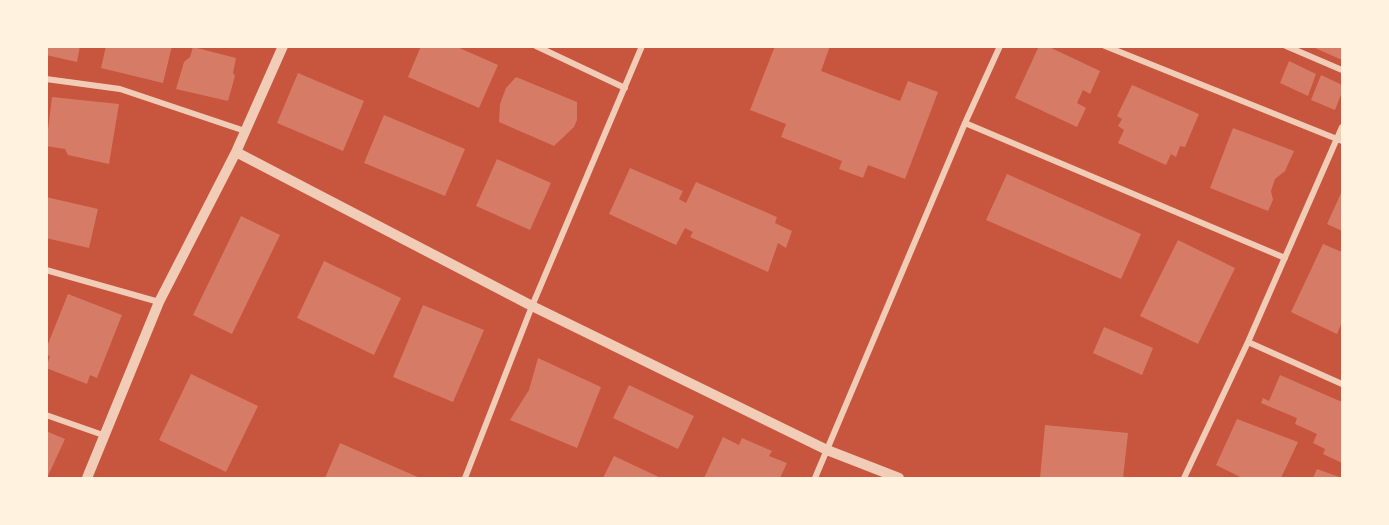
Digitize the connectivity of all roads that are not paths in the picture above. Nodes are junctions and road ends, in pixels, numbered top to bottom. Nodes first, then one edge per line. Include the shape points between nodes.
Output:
1 (284, 46) edge
2 (536, 46) edge
3 (642, 46) edge
4 (1000, 46) edge
5 (1106, 46) edge
6 (1286, 46) edge
7 (1342, 70) edge
8 (46, 79) edge
9 (625, 88) junction
10 (965, 123) junction
11 (1342, 127) edge
12 (245, 131) junction
13 (1340, 140) edge
14 (236, 153) junction
15 (1285, 258) junction
16 (46, 270) edge
17 (159, 302) junction
18 (532, 306) junction
19 (1248, 342) junction
20 (1342, 384) edge
21 (46, 415) edge
22 (103, 435) junction
23 (827, 450) junction
24 (87, 478) edge
25 (465, 478) edge
26 (815, 478) edge
27 (899, 478) edge
28 (1184, 478) edge

1 - 12 street
2 - 9 street
3 - 9 street
4 - 10 street
5 - 13 street
6 - 7 street
8 - 12 street via 120,89
9 - 18 street
10 - 15 street
10 - 23 street
11 - 13 street
12 - 14 street
13 - 15 street
14 - 17 street
14 - 18 street
15 - 19 street
16 - 17 street
17 - 22 street
18 - 23 street
18 - 25 street
19 - 20 street
19 - 28 street
21 - 22 street
22 - 24 street
23 - 26 street
23 - 27 street

